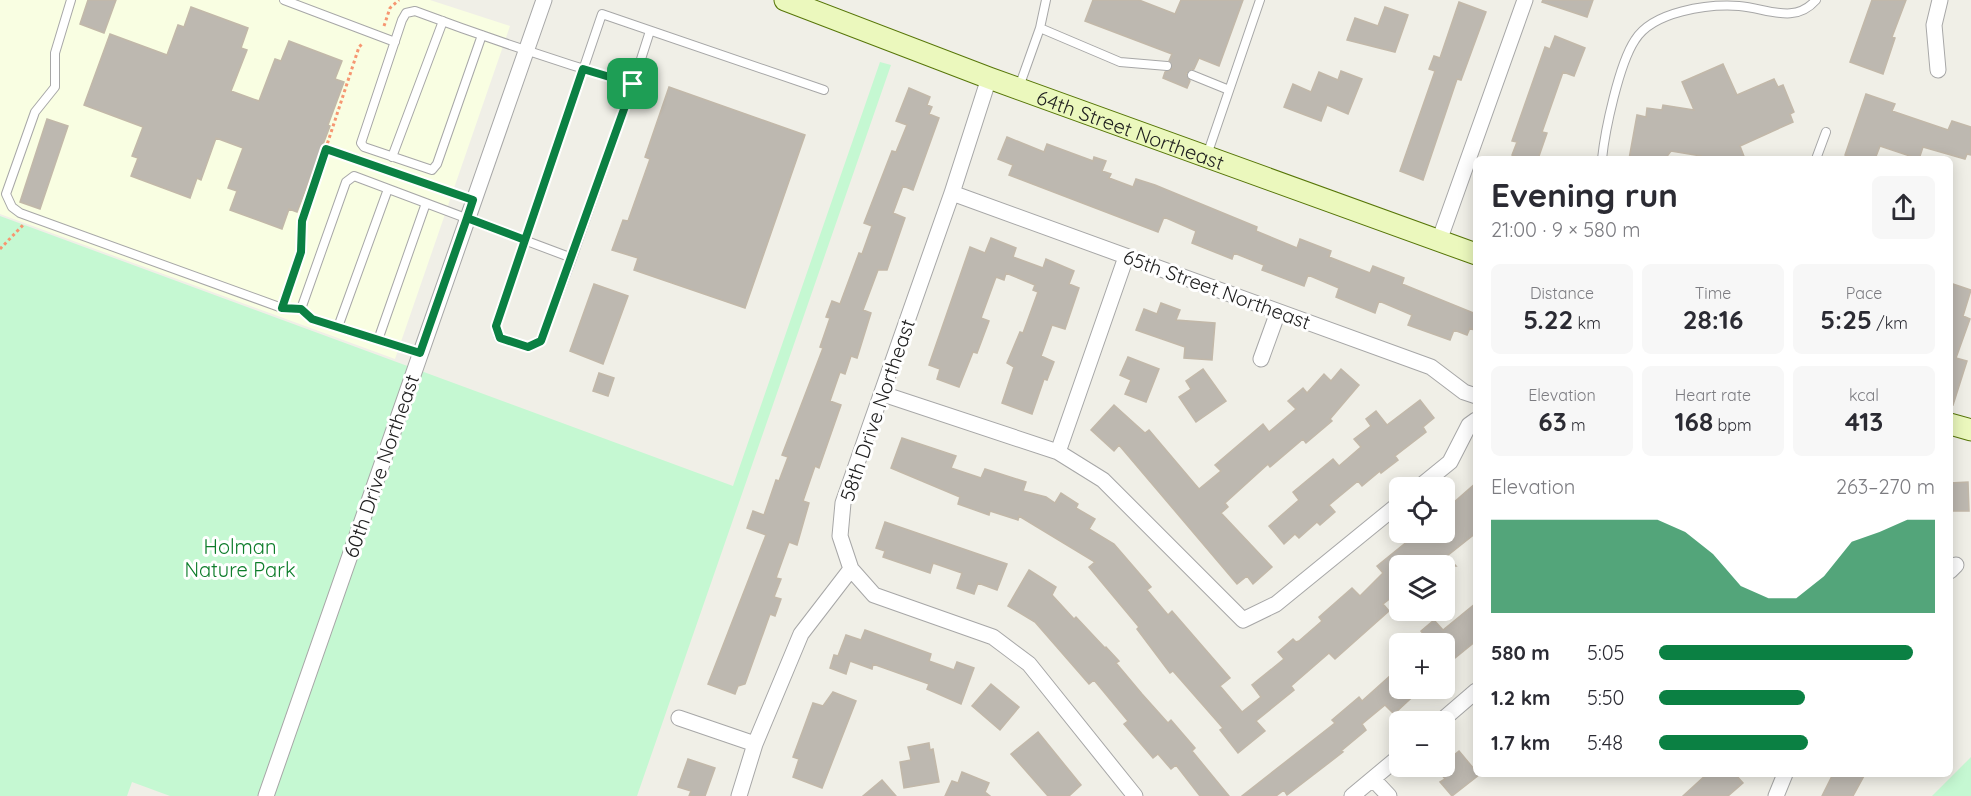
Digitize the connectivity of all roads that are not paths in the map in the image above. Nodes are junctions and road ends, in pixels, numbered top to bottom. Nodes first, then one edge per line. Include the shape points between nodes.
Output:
1 (71, 0) edge
2 (284, 0) edge
3 (544, 0) edge
4 (1046, 0) edge
5 (1260, 0) edge
6 (1525, 0) edge
7 (1816, 0) edge
8 (1940, 0) edge
9 (798, 2) edge
10 (443, 21) junction
11 (1040, 28) junction
12 (650, 31) junction
13 (482, 35) junction
14 (395, 42) junction
15 (526, 52) junction
16 (1167, 66) dead end
17 (583, 69) junction
18 (1938, 70) dead end
19 (1192, 75) dead end
20 (989, 78) junction
21 (633, 84) junction
22 (1019, 88) junction
23 (824, 90) dead end
24 (1229, 90) junction
25 (1826, 132) dead end
26 (1206, 156) junction
27 (1603, 156) edge
28 (1817, 156) edge
29 (392, 157) junction
30 (388, 189) junction
31 (952, 193) junction
32 (426, 203) junction
33 (467, 218) junction
34 (525, 240) junction
35 (1439, 241) junction
36 (1473, 253) edge
37 (1126, 257) junction
38 (572, 258) junction
39 (301, 309) junction
40 (1278, 312) junction
41 (338, 327) junction
42 (378, 340) junction
43 (420, 353) junction
44 (1261, 359) dead end
45 (883, 394) junction
46 (1473, 395) edge
47 (1473, 422) edge
48 (1953, 425) edge
49 (1971, 430) edge
50 (1058, 452) junction
51 (1432, 477) edge
52 (1389, 512) edge
53 (851, 569) junction
54 (1473, 694) edge
55 (1453, 711) edge
56 (679, 718) dead end
57 (755, 744) junction
58 (1389, 765) edge
59 (1784, 777) edge
60 (1373, 778) junction
61 (266, 796) edge
62 (739, 796) edge
63 (1135, 796) edge
64 (1352, 796) edge
65 (1389, 796) edge
66 (1776, 796) edge

1 - 39 lane via 55,53 55,87 34,112 6,194 12,207 30,217 282,308
2 - 14 lane
3 - 15 street, 60th Drive Northeast
4 - 11 lane
5 - 24 lane
6 - 35 street
7 - 27 lane via 1790,15 1739,6 1672,12 1646,29 1635,40 1615,93
8 - 18 street via 1934,25
9 - 20 main road, 64th Street Northeast
10 - 13 lane
10 - 14 lane via 415,11 406,13
10 - 29 lane
11 - 16 lane via 1120,62
11 - 22 lane
12 - 17 lane via 602,14
12 - 21 lane
12 - 23 lane
13 - 15 lane
13 - 29 lane via 437,164 432,170
14 - 29 lane via 361,143
15 - 17 lane
15 - 33 street, 60th Drive Northeast
17 - 21 lane
17 - 34 lane
19 - 24 lane
20 - 22 main road, 64th Street Northeast
20 - 31 street, 58th Drive Northeast
21 - 38 lane
22 - 26 main road, 64th Street Northeast
24 - 26 lane
25 - 28 lane
26 - 35 main road, 64th Street Northeast
30 - 32 lane
30 - 39 lane via 354,176 346,182
30 - 41 lane
31 - 37 street, 65th Street Northeast
31 - 45 street, 58th Drive Northeast
32 - 33 lane
32 - 42 lane
33 - 34 lane
33 - 43 street, 60th Drive Northeast
34 - 38 lane
34 - 38 lane via 496,326 500,338 528,347 541,341
35 - 36 main road, 64th Street Northeast
37 - 40 street, 65th Street Northeast
37 - 50 street
39 - 41 lane via 312,319
40 - 44 street
40 - 46 street, 65th Street Northeast via 1431,367
41 - 42 lane
42 - 43 lane
43 - 61 street, 60th Drive Northeast
45 - 50 street
45 - 53 street, 58th Drive Northeast via 843,503 840,536
47 - 51 street via 1450,462
48 - 49 main road
50 - 52 street via 1103,480 1243,620 1276,604
53 - 57 street via 801,634
53 - 63 street via 873,596 993,637 1029,664
54 - 55 street
56 - 57 street
57 - 62 street
58 - 60 street
59 - 66 street
60 - 64 street
60 - 65 street

